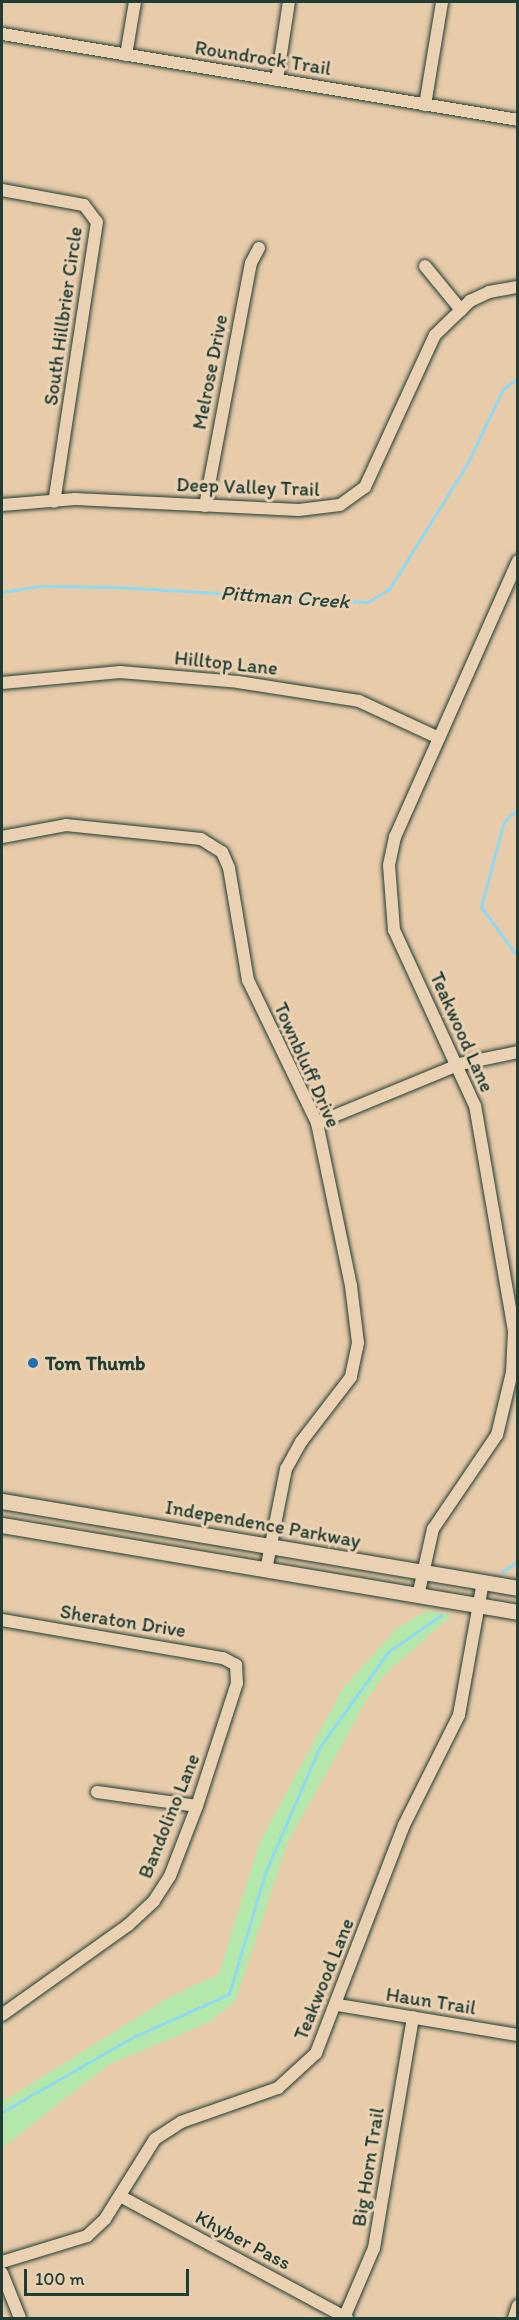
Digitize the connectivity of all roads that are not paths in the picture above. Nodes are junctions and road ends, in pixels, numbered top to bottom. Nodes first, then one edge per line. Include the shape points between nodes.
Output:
1 (135, 2) edge
2 (289, 2) edge
3 (442, 2) edge
4 (2, 34) edge
5 (126, 55) junction
6 (277, 80) junction
7 (425, 105) junction
8 (518, 120) edge
9 (2, 190) edge
10 (259, 248) dead end
11 (425, 266) dead end
12 (518, 287) edge
13 (461, 310) junction
14 (54, 501) junction
15 (2, 505) edge
16 (205, 506) junction
17 (518, 561) edge
18 (2, 683) edge
19 (439, 738) junction
20 (2, 837) edge
21 (518, 1052) edge
22 (460, 1064) junction
23 (317, 1123) junction
24 (2, 1501) edge
25 (2, 1525) edge
26 (270, 1546) junction
27 (266, 1570) junction
28 (423, 1572) junction
29 (483, 1582) junction
30 (518, 1588) edge
31 (418, 1596) junction
32 (479, 1606) junction
33 (518, 1612) edge
34 (2, 1620) edge
35 (236, 1665) joint
36 (97, 1792) dead end
37 (197, 1806) junction
38 (338, 2005) junction
39 (2, 2015) edge
40 (412, 2017) junction
41 (518, 2035) edge
42 (120, 2196) junction
43 (2, 2262) edge
44 (2, 2272) edge
45 (518, 2306) edge
46 (346, 2318) edge
47 (20, 2319) edge
48 (514, 2319) edge

1 - 5 street
2 - 6 street
3 - 7 street
4 - 5 street, Roundrock Trail
5 - 6 street, Roundrock Trail
6 - 7 street, Roundrock Trail
7 - 8 street, Roundrock Trail
9 - 14 street, South Hillbrier Circle via 84,204 97,222
10 - 16 street, Melrose Drive via 251,263
11 - 13 street
12 - 13 street, Deep Valley Trail via 489,292
13 - 16 street, Deep Valley Trail via 425,352 365,487 353,498 324,510
14 - 15 street, Deep Valley Trail
14 - 16 street, Deep Valley Trail
17 - 19 street, Teakwood Lane
18 - 19 street, Hilltop Lane via 120,672 238,682 359,701
19 - 22 street, Teakwood Lane via 395,837 389,899 405,955
20 - 23 street, Townbluff Drive via 66,825 201,839 222,852 248,980
21 - 22 street
22 - 23 street
22 - 28 street, Teakwood Lane via 475,1106 512,1303 512,1372 497,1435 438,1519
23 - 26 street, Townbluff Drive via 351,1286 356,1360 351,1377 301,1442 286,1469
24 - 26 main road, Independence Parkway
25 - 27 main road
26 - 27 street, Townbluff Drive
26 - 28 main road, Independence Parkway
27 - 31 main road
28 - 29 main road, Independence Parkway
28 - 31 street, Teakwood Lane
29 - 30 main road, Independence Parkway
29 - 32 street, Teakwood Lane
31 - 32 main road
32 - 33 main road
32 - 38 street, Teakwood Lane via 459,1715 404,1826
34 - 35 street, Sheraton Drive via 223,1658
35 - 37 street, Bandolino Lane via 227,1722
36 - 37 street
37 - 39 street, Bandolino Lane via 170,1876 145,1911
38 - 40 street, Haun Trail
38 - 42 street, Teakwood Lane via 316,2053 292,2079 167,2129 144,2153
40 - 41 street, Haun Trail
40 - 46 street, Big Horn Trail via 374,2248
42 - 43 street, Teakwood Lane via 87,2235
42 - 46 street, Khyber Pass
44 - 47 street
45 - 48 street

